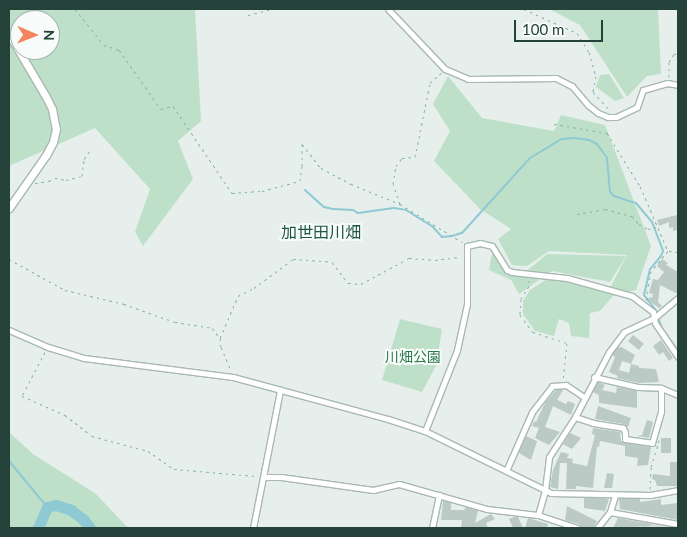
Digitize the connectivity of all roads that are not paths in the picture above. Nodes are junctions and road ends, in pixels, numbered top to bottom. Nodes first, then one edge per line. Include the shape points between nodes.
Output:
1 (388, 9) edge
2 (9, 34) edge
3 (678, 85) edge
4 (9, 208) edge
5 (678, 298) edge
6 (654, 318) junction
7 (9, 330) edge
8 (678, 357) edge
9 (594, 377) junction
10 (661, 388) junction
11 (280, 390) junction
12 (678, 395) edge
13 (584, 397) junction
14 (575, 416) junction
15 (425, 431) junction
16 (506, 471) junction
17 (264, 477) junction
18 (545, 490) junction
19 (678, 490) edge
20 (439, 495) junction
21 (615, 496) junction
22 (610, 512) junction
23 (538, 515) junction
24 (678, 524) edge
25 (254, 528) edge
26 (432, 528) edge
27 (578, 528) edge
28 (597, 528) edge

1 - 3 street via 445,69 468,80 556,78 572,86 598,113 616,117 637,107 642,90 667,83
2 - 4 street via 45,95 56,129 46,155
5 - 6 street
6 - 8 street
6 - 9 street via 624,332
6 - 15 street via 653,312 632,296 567,278 507,270 492,246 480,243 466,246 467,304 457,350
7 - 11 street via 48,347 97,360 234,376
9 - 10 street via 638,387
9 - 13 street
10 - 12 street
10 - 14 street via 658,428 652,443 625,439 623,428
11 - 15 street
11 - 17 street
13 - 14 street
13 - 16 street via 566,385 552,386 532,412
14 - 18 street via 549,457
15 - 16 street
16 - 18 street
17 - 20 street via 372,490 398,484
17 - 25 street
18 - 21 street via 568,495
18 - 23 street
19 - 21 street
20 - 23 street via 498,511
20 - 26 street
21 - 22 street
22 - 24 street
22 - 28 street
23 - 27 street

